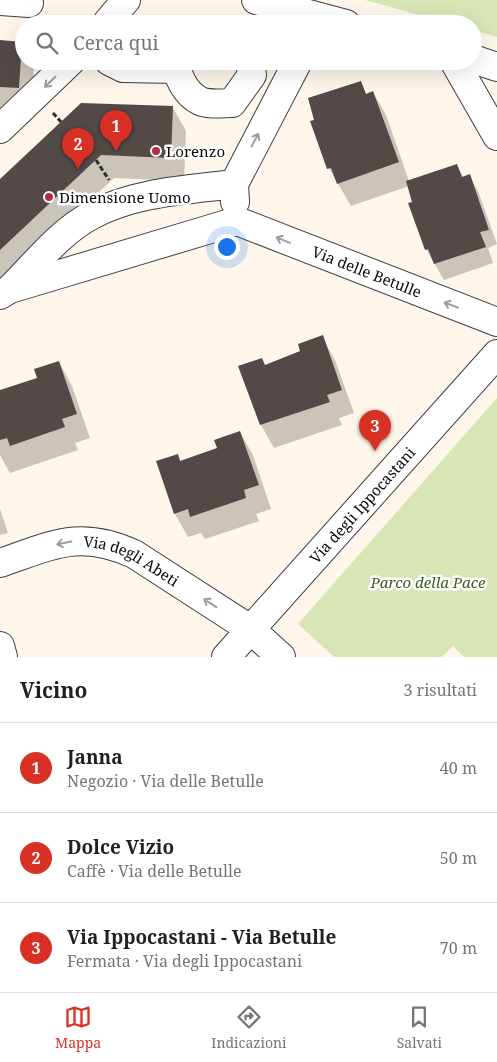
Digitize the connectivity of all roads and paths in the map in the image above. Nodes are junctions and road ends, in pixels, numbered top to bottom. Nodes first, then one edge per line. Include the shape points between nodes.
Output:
1 (126, 0) edge
2 (256, 0) edge
3 (0, 1) edge
4 (29, 3) dead end
5 (114, 15) edge
6 (305, 15) edge
7 (482, 63) edge
8 (497, 67) edge
9 (65, 70) edge
10 (178, 70) edge
11 (251, 70) edge
12 (293, 70) edge
13 (459, 70) edge
14 (0, 99) edge
15 (40, 106) junction
16 (61, 122) dead end
17 (0, 129) edge
18 (497, 136) edge
19 (96, 160) dead end
20 (110, 182) dead end
21 (234, 184) junction
22 (237, 221) junction
23 (5, 292) edge
24 (497, 322) edge
25 (497, 354) edge
26 (0, 563) edge
27 (250, 629) junction
28 (0, 646) edge
29 (3, 657) edge
30 (226, 657) edge
31 (281, 657) edge

1 - 5 street
2 - 6 street
3 - 4 street
7 - 8 street
9 -> 15 street
10 - 11 street via 180,79 200,100 232,103 252,75
21 -> 12 street
13 - 18 street
14 - 15 street
15 - 16 path
15 - 17 street
19 - 20 path
21 - 22 street
21 - 23 street via 147,194 92,215 58,240
22 - 23 street
24 -> 22 street, Via delle Betulle
25 - 27 street, Via degli Ippocastani
27 -> 26 street, Via degli Abeti via 134,554 116,546 96,541 64,542
27 - 30 street, Via degli Ippocastani
27 - 31 street, Via degli Abeti
28 - 29 street

